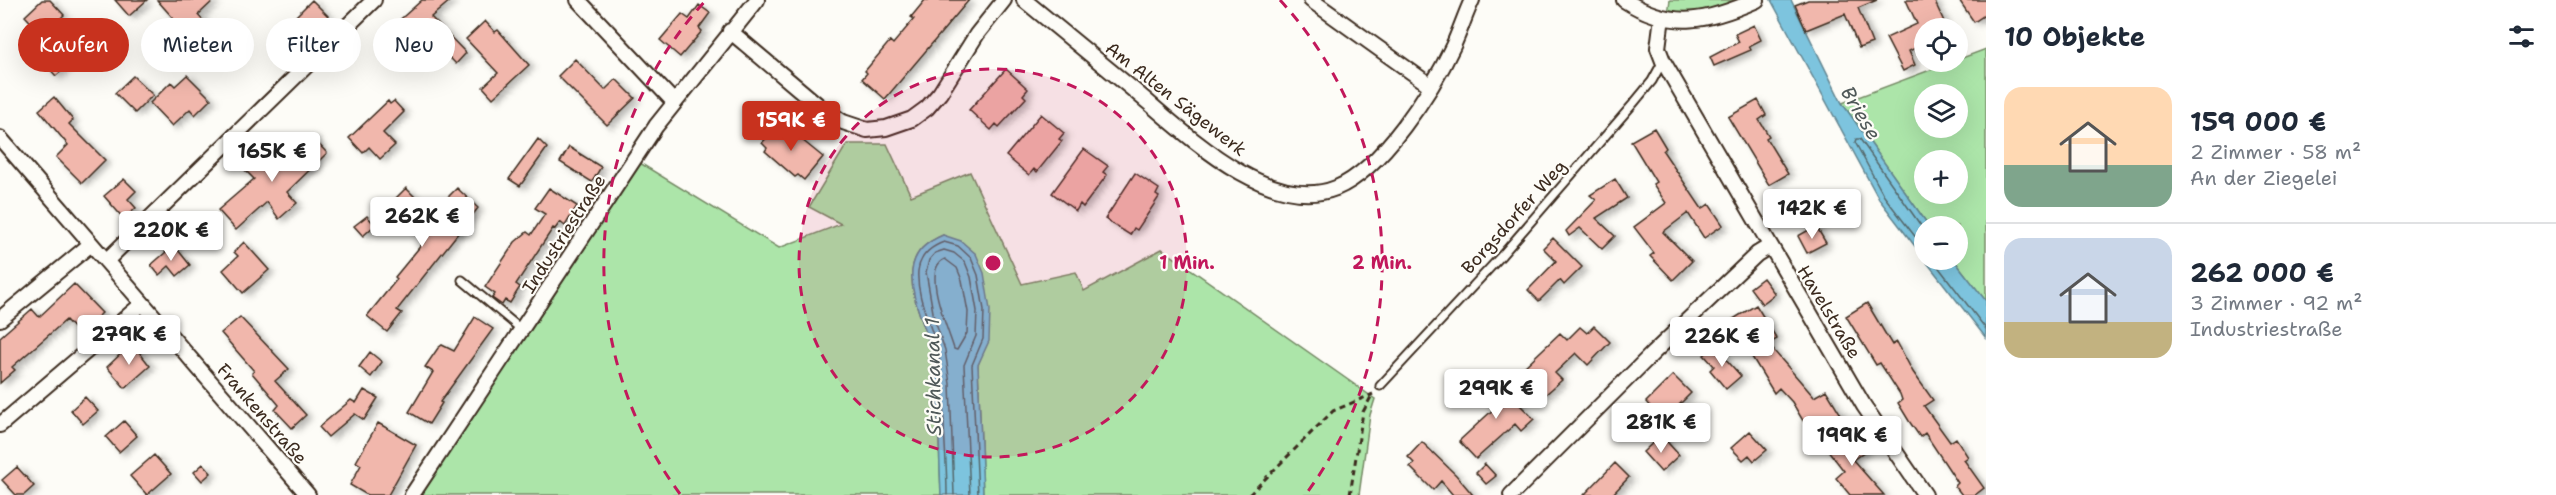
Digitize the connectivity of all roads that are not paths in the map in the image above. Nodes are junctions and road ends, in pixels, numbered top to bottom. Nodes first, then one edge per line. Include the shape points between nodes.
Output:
1 (374, 0) edge
2 (578, 0) edge
3 (757, 0) edge
4 (1004, 0) edge
5 (1024, 0) edge
6 (1311, 0) edge
7 (1472, 0) edge
8 (1624, 0) edge
9 (1757, 0) edge
10 (1662, 17) junction
11 (730, 31) junction
12 (1663, 61) junction
13 (1431, 86) junction
14 (674, 102) junction
15 (0, 138) edge
16 (91, 244) junction
17 (1770, 246) junction
18 (106, 261) junction
19 (462, 280) dead end
20 (142, 304) junction
21 (0, 319) edge
22 (522, 330) junction
23 (1380, 386) road end
24 (0, 425) edge
25 (1919, 493) edge
26 (308, 495) edge
27 (412, 495) edge
28 (1511, 495) edge

1 - 18 street
2 - 14 street
3 - 11 street, Industriestraße
4 - 11 street via 927,108 886,129 867,130 843,122
5 - 13 street, Am Alten Sägewerk via 1220,160 1271,186 1293,191 1313,194 1353,179 1374,162 1402,129
6 - 13 street
7 - 13 street, Am Alten Sägewerk via 1453,47
8 - 10 street
9 - 10 street via 1711,18
10 - 12 street, Havelstraße via 1658,48
11 - 14 street, Industriestraße
12 - 17 street, Havelstraße
12 - 23 lane, Borgsdorfer Weg via 1653,81 1525,229
14 - 22 street, Industriestraße
15 - 16 street, Frankenstraße
16 - 18 street, Frankenstraße
16 - 21 street
17 - 25 street, Havelstraße
17 - 28 street via 1653,353
18 - 20 street, Frankenstraße
19 - 22 lane
20 - 24 street
20 - 26 street, Frankenstraße
22 - 27 street, Industriestraße

